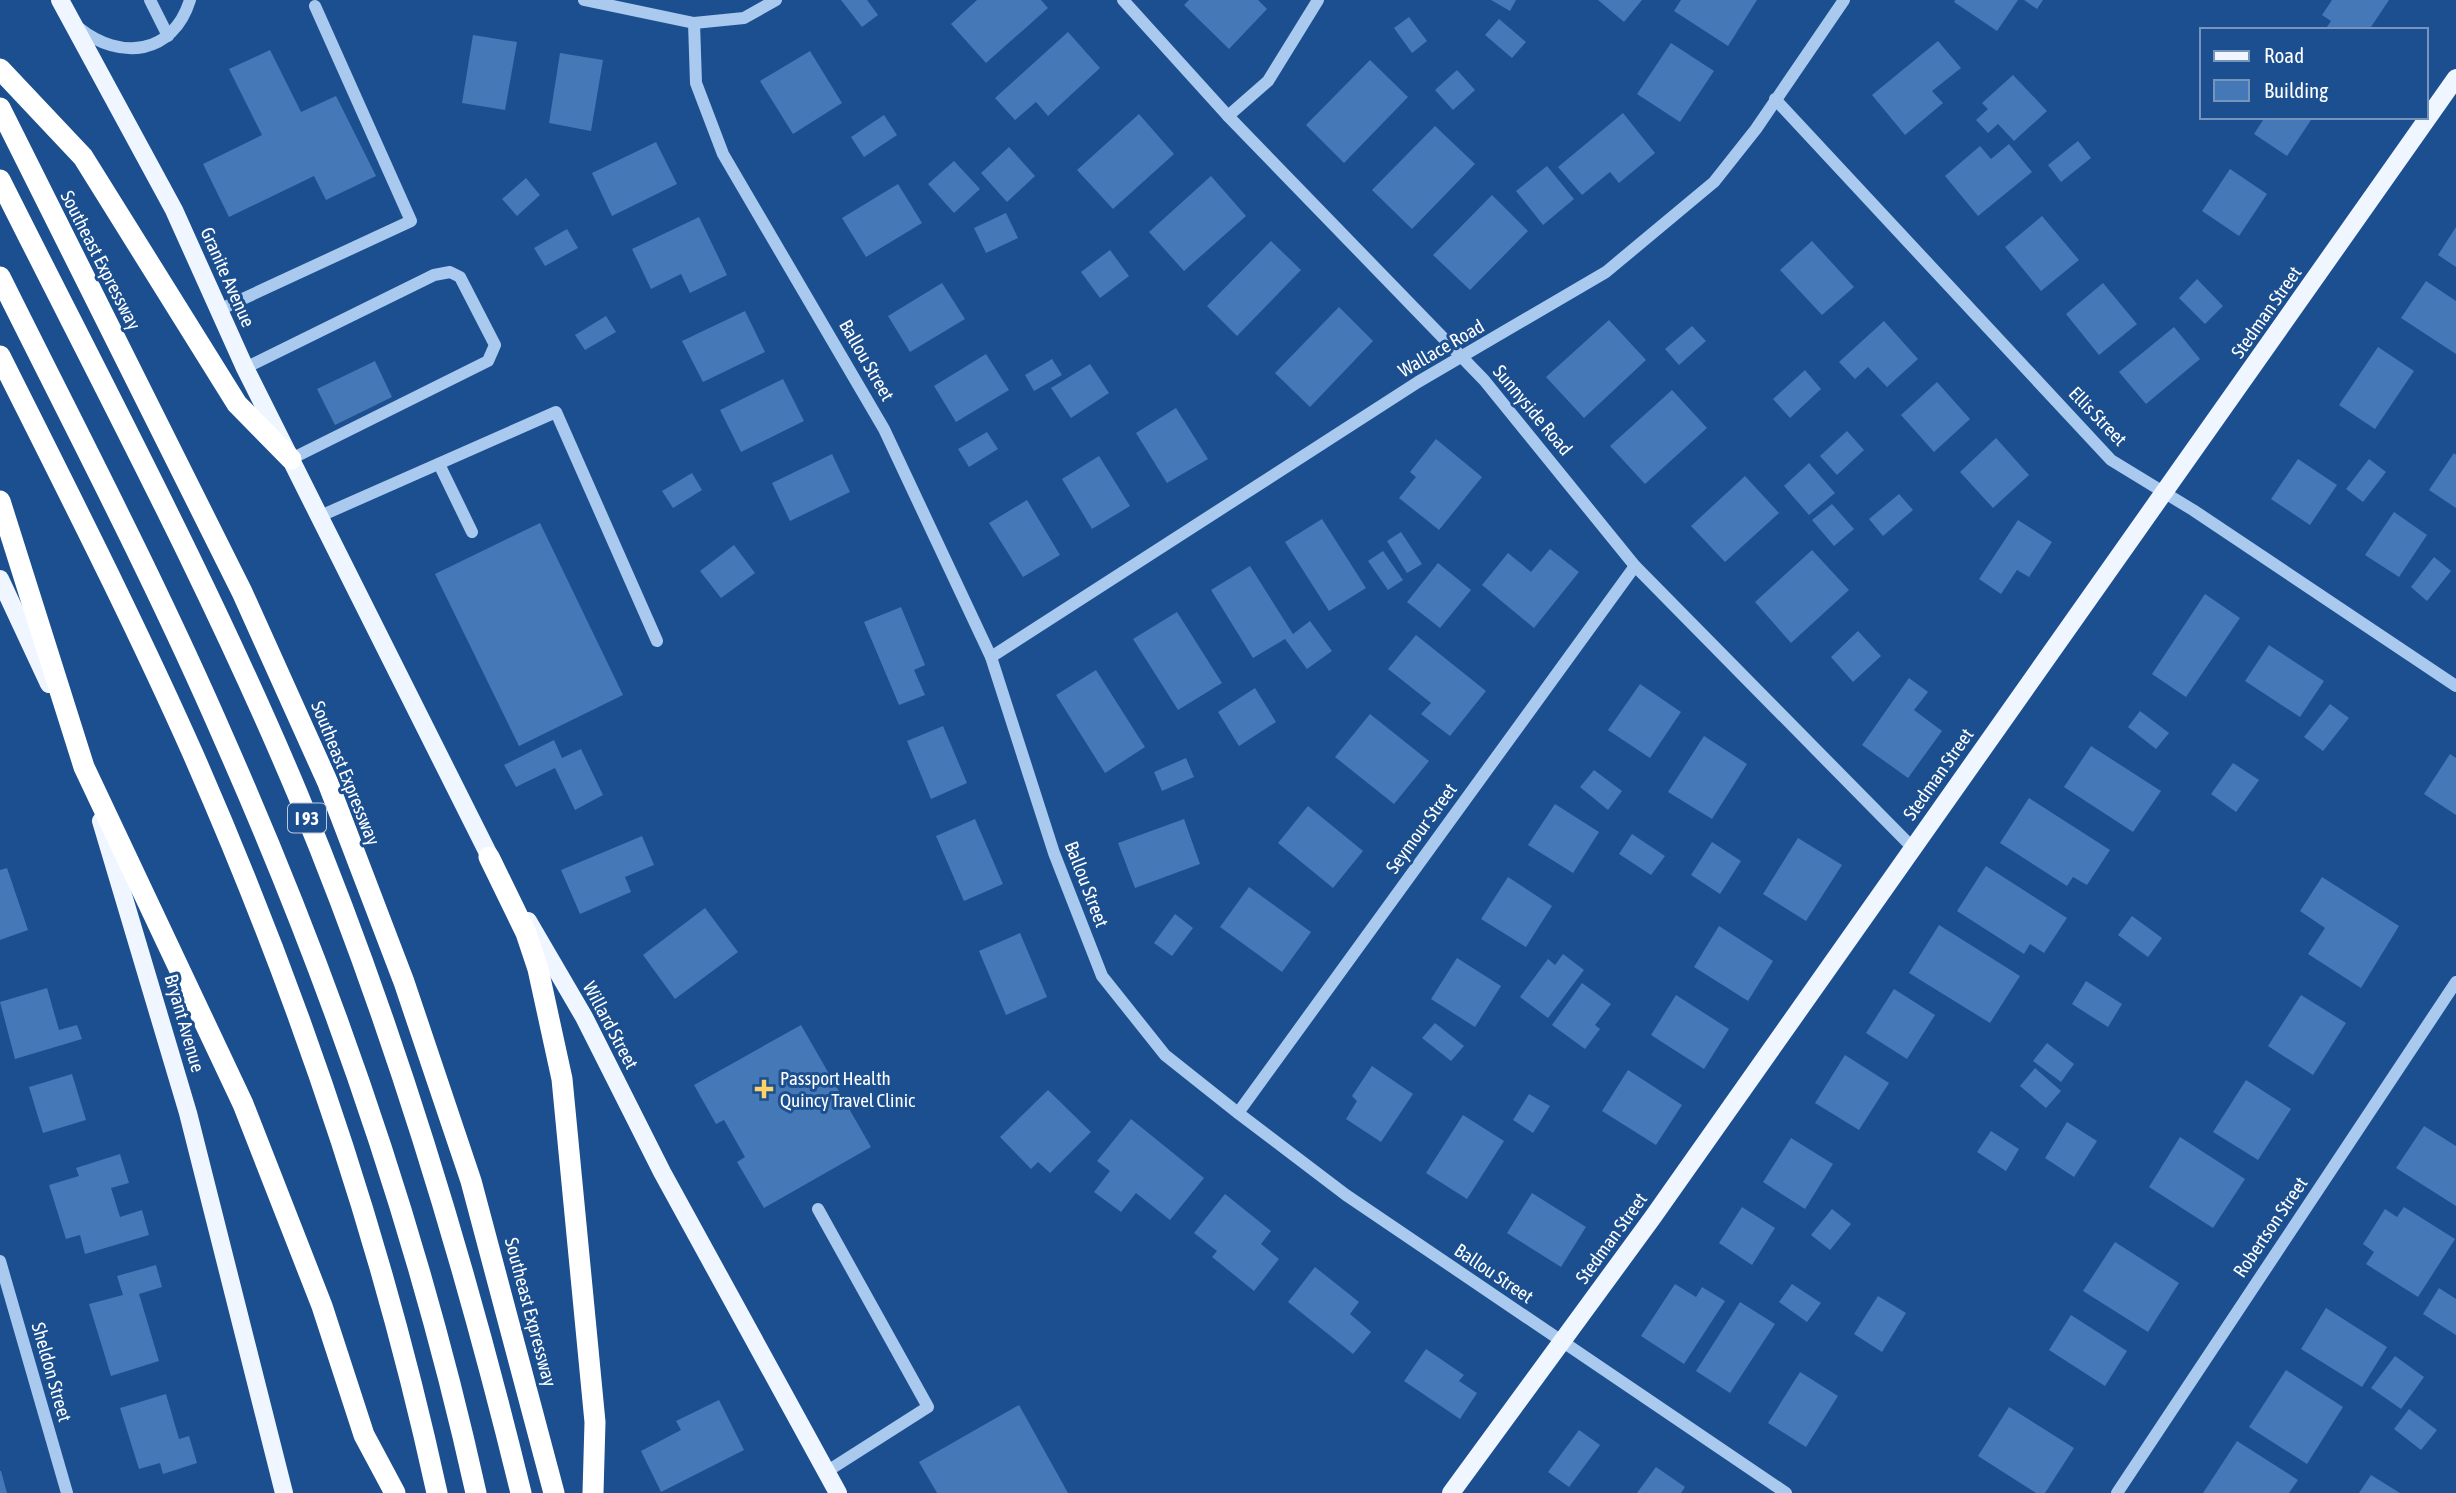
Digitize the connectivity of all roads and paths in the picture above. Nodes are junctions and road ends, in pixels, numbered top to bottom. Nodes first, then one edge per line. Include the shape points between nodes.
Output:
1 (60, 0) edge
2 (150, 0) edge
3 (190, 0) edge
4 (584, 0) edge
5 (776, 0) edge
6 (1123, 0) edge
7 (1318, 0) edge
8 (1844, 0) edge
9 (315, 6) dead end
10 (694, 23) junction
11 (73, 24) junction
12 (168, 36) junction
13 (0, 69) edge
14 (2456, 78) edge
15 (1774, 99) junction
16 (0, 108) edge
17 (1228, 116) junction
18 (2428, 118) edge
19 (2427, 119) edge
20 (0, 180) edge
21 (0, 277) edge
22 (221, 309) junction
23 (0, 356) edge
24 (1463, 358) junction
25 (245, 368) junction
26 (291, 459) junction
27 (439, 464) junction
28 (2165, 492) junction
29 (0, 501) edge
30 (318, 517) junction
31 (472, 532) dead end
32 (1635, 566) junction
33 (348, 577) joint
34 (0, 579) edge
35 (657, 641) dead end
36 (991, 657) junction
37 (2456, 686) edge
38 (83, 767) junction
39 (1912, 847) junction
40 (489, 857) junction
41 (2456, 982) edge
42 (1238, 1113) junction
43 (818, 1209) dead end
44 (0, 1261) edge
45 (1561, 1342) junction
46 (826, 1472) junction
47 (67, 1493) edge
48 (284, 1493) edge
49 (395, 1493) edge
50 (438, 1493) edge
51 (476, 1493) edge
52 (521, 1493) edge
53 (554, 1493) edge
54 (593, 1493) edge
55 (838, 1493) edge
56 (1451, 1493) edge
57 (1786, 1493) edge
58 (2116, 1493) edge

1 - 11 main road, Granite Avenue
2 - 12 street
3 - 12 street
4 - 10 street
5 - 10 street via 744,18
6 - 17 street, Sunnyside Road
7 - 17 street via 1268,80
8 - 15 street, Wallace Road
9 - 22 street via 411,221
10 - 36 street, Ballou Street via 696,83 723,154 884,429
11 - 12 street via 107,46 124,49 142,48
11 - 22 main road, Granite Avenue via 174,210
13 - 26 highway via 83,157 237,404
14 - 18 main road, Stedman Street
15 - 24 street, Wallace Road via 1714,182 1606,272
15 - 28 street, Ellis Street via 2111,460
16 - 53 highway, Southeast Expressway / I 93 via 242,592 332,794 404,982 471,1181
17 - 24 street, Sunnyside Road
19 - 28 main road, Stedman Street
20 - 52 highway, I 93 via 212,606 298,795 420,1129 479,1328
21 - 51 highway, I 93 via 194,670 299,921 352,1064 413,1253
22 - 25 main road, Granite Avenue
23 - 50 highway via 161,684 270,945 319,1076 375,1251
24 - 32 street, Sunnyside Road
24 - 36 street, Wallace Road via 1418,382
25 - 26 main road, Granite Avenue
25 - 26 street via 434,275 450,272 460,277 495,345 488,361
26 - 30 main road, Granite Avenue
27 - 30 street
27 - 31 street
27 - 35 street via 556,412
28 - 37 street, Ellis Street
28 - 39 main road, Stedman Street
29 - 38 highway
30 - 33 main road, Granite Avenue
32 - 39 street, Sunnyside Road
32 - 42 street, Seymour Street
33 - 40 main road, Willard Street
34 - 38 main road, Bryant Avenue
36 - 42 street, Ballou Street via 1054,853 1102,976 1165,1055
38 - 48 main road, Bryant Avenue via 175,1065
38 - 49 highway via 243,1104 322,1306 365,1436
39 - 45 main road, Stedman Street
40 - 46 main road, Willard Street via 584,1017 662,1172
40 - 54 highway via 538,969 562,1079 594,1422
41 - 58 street, Robertson Street
42 - 45 street, Ballou Street via 1346,1195
43 - 46 street via 928,1407
44 - 47 street, Sheldon Street
45 - 56 main road, Stedman Street
45 - 57 street, Ballou Street
46 - 55 main road, Willard Street

